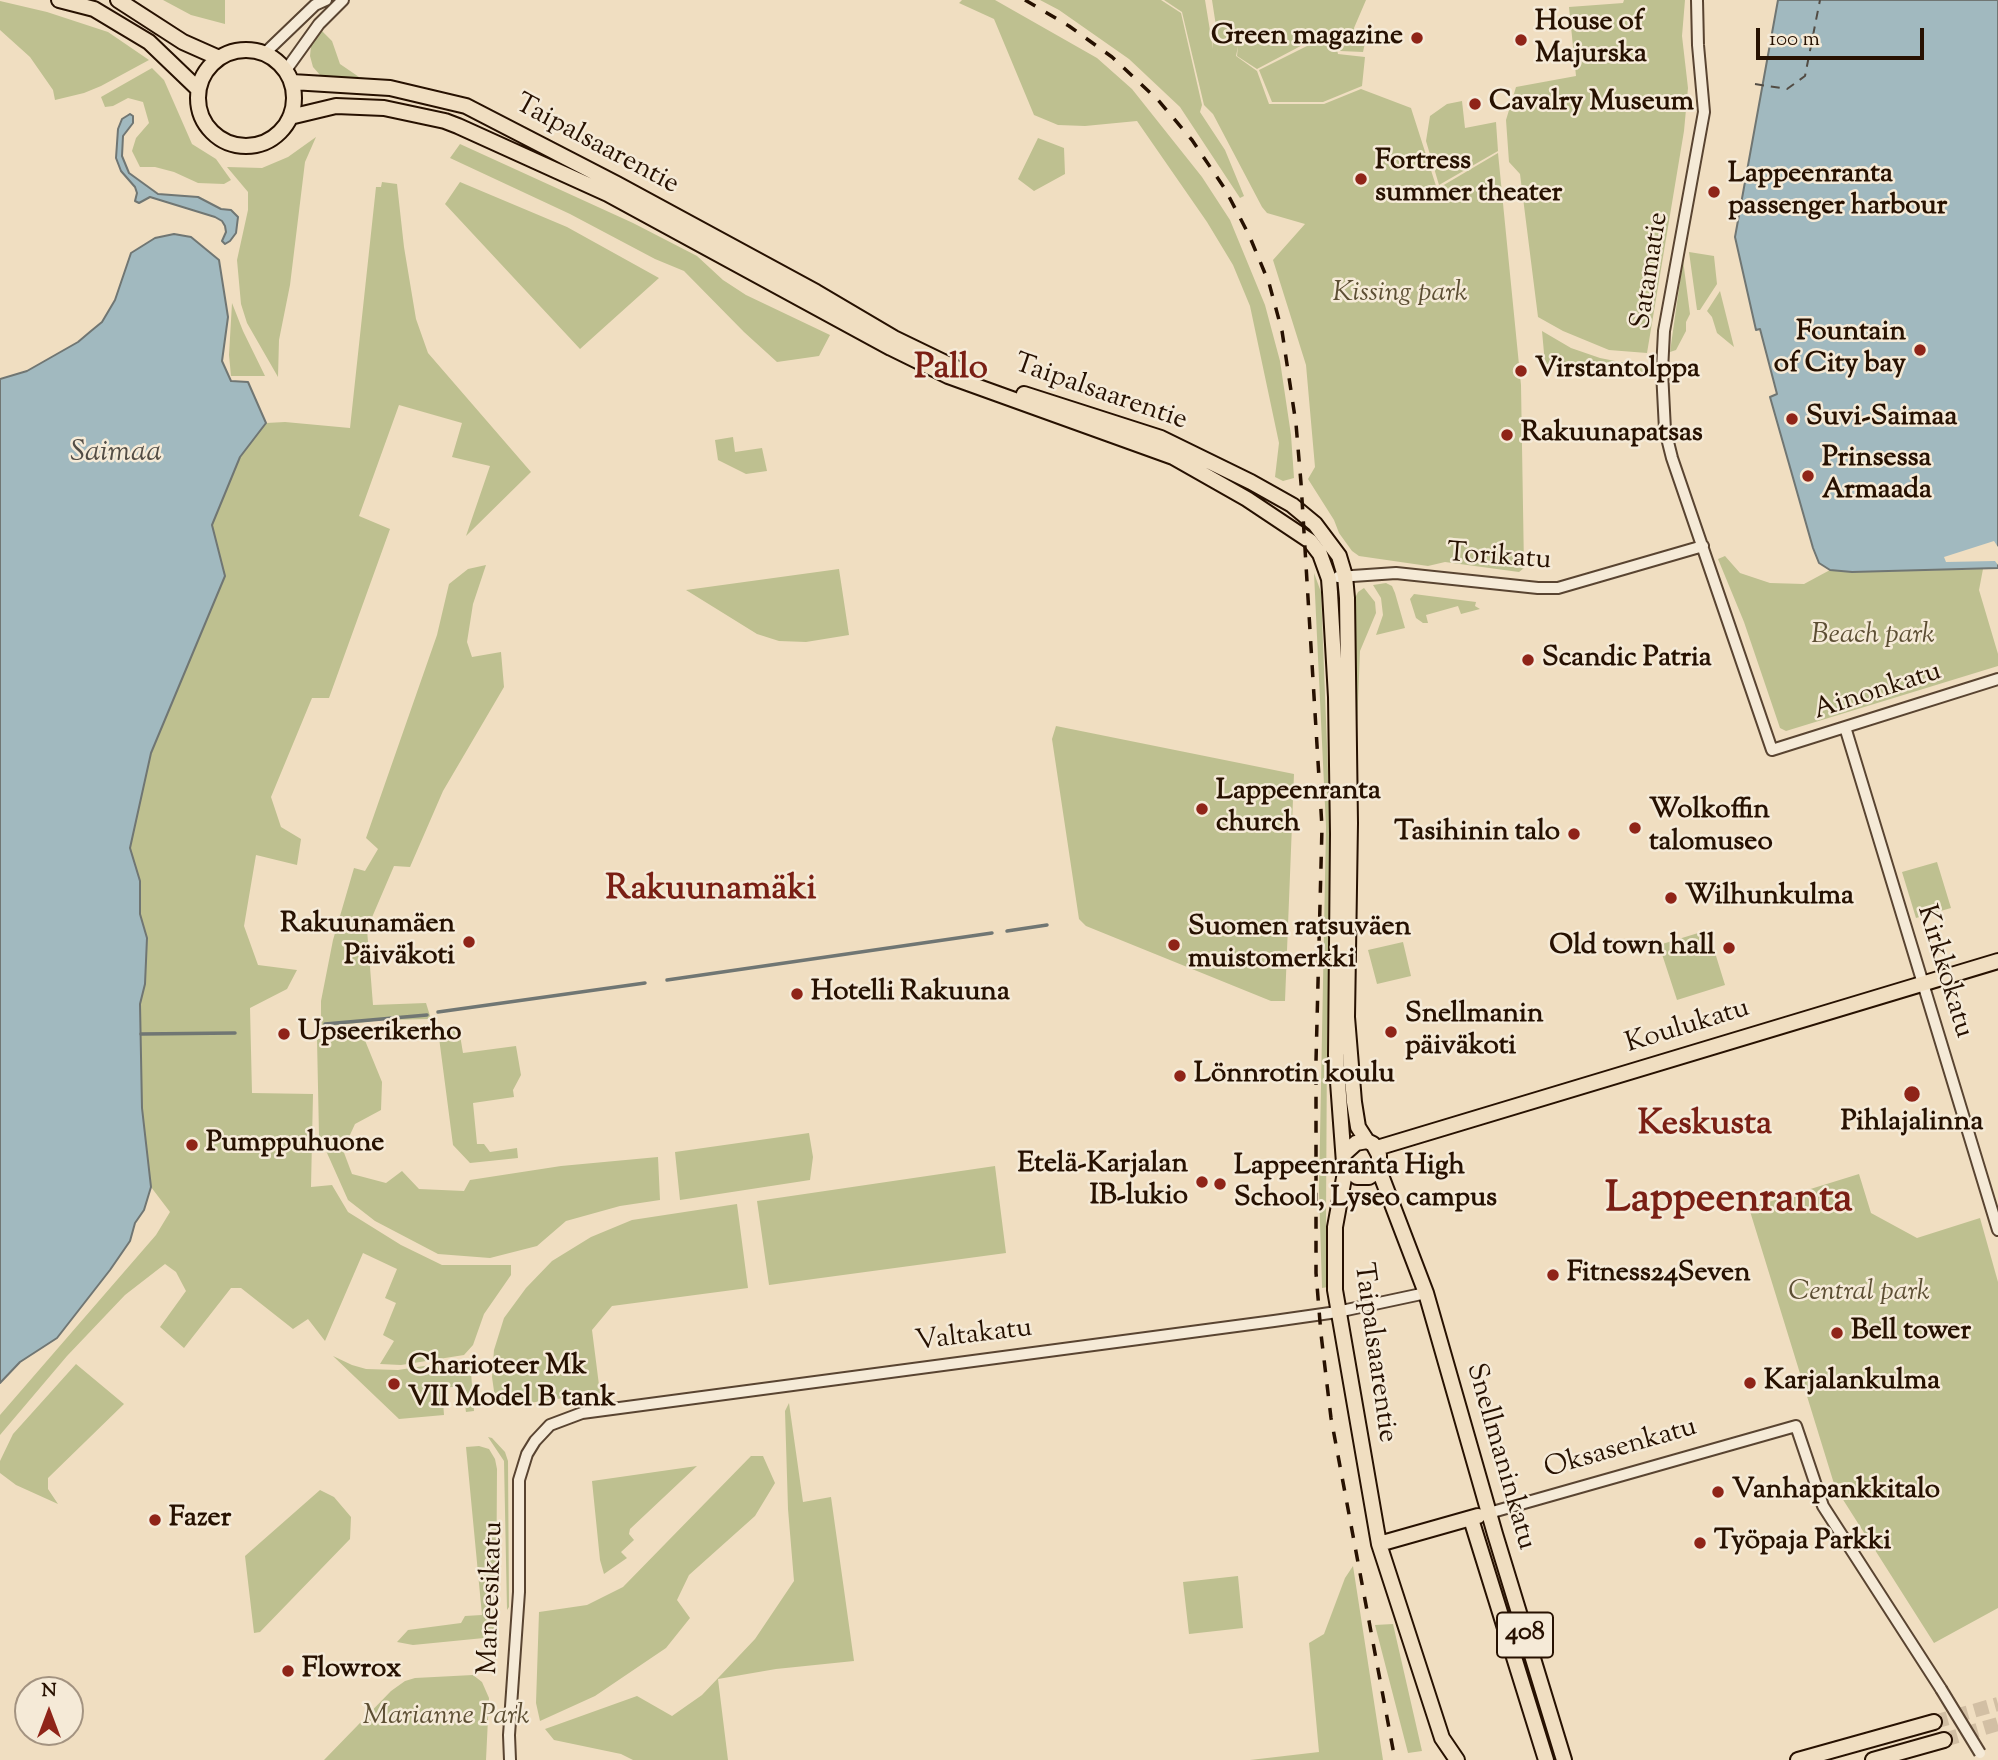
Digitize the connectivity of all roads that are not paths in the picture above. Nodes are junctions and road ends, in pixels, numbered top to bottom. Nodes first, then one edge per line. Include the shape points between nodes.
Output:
1 (59, 0) edge
2 (118, 0) edge
3 (326, 0) edge
4 (343, 0) edge
5 (1698, 0) edge
6 (264, 54) junction
7 (219, 58) junction
8 (289, 76) junction
9 (198, 89) junction
10 (290, 117) junction
11 (1703, 546) junction
12 (1345, 576) junction
13 (1329, 579) junction
14 (1998, 679) edge
15 (1845, 727) junction
16 (1772, 750) joint
17 (1998, 961) edge
18 (1923, 984) junction
19 (1376, 1155) junction
20 (1345, 1160) junction
21 (1998, 1230) edge
22 (1426, 1293) junction
23 (1337, 1312) junction
24 (535, 1441) joint
25 (1489, 1513) junction
26 (1471, 1518) junction
27 (1378, 1544) junction
28 (1934, 1722) tunnel mouth
29 (1442, 1738) junction
30 (1944, 1740) tunnel mouth
31 (1982, 1757) edge
32 (1545, 1758) edge
33 (1563, 1758) edge
34 (510, 1760) edge
35 (1441, 1760) edge
36 (1458, 1760) edge
37 (1798, 1760) edge
38 (1873, 1760) edge

1 - 9 main road via 94,9 149,42
2 - 7 main road via 183,42
3 - 6 street
4 - 8 street via 319,24
5 - 11 street, Satamatie via 1702,135 1667,310 1662,371 1665,430
6 - 7 main road via 247,50
6 - 8 main road
7 - 9 main road
8 - 10 main road via 294,106
8 - 12 main road, Taipalsaarentie / 408 via 390,89 466,106 951,367 1161,438 1265,489 1315,524 1339,556
9 - 10 main road via 202,120 224,142 239,146 262,143 282,130
10 - 13 main road, Taipalsaarentie via 336,106 384,108 468,130 608,194 947,376 1173,457 1310,541
11 - 12 street, Torikatu via 1558,588 1396,573
11 - 16 street, Satamatie
12 - 13 street, Torikatu
12 - 19 main road, Taipalsaarentie / 408 via 1350,823 1347,1017 1359,1127
13 - 20 main road, Taipalsaarentie via 1338,807 1336,1055
14 - 15 street, Ainonkatu
15 - 16 street, Ainonkatu
15 - 18 street, Kirkkokatu
17 - 18 main road, Koulukatu
18 - 19 main road, Koulukatu via 1393,1143
18 - 21 street, Kirkkokatu
19 - 20 main road via 1356,1143
19 - 20 main road via 1369,1177 1357,1177
19 - 22 main road, Snellmaninkatu / 408
20 - 23 main road, Taipalsaarentie via 1335,1227
22 - 23 street, Valtakatu
22 - 25 main road, Snellmaninkatu / 408
23 - 24 street, Valtakatu via 582,1413 550,1425
23 - 27 main road, Taipalsaarentie
24 - 34 street, Maneesikatu via 519,1480 519,1592
25 - 26 main road, Oksasenkatu
25 - 31 street, Oksasenkatu, bridge via 1796,1426 1823,1506
25 - 33 main road, Snellmaninkatu / 408
26 - 27 main road, Oksasenkatu
26 - 32 main road, Snellmaninkatu / 408
27 - 29 main road, Taipalsaarentie
28 - 37 main road
29 - 35 main road
29 - 36 main road
30 - 38 main road

